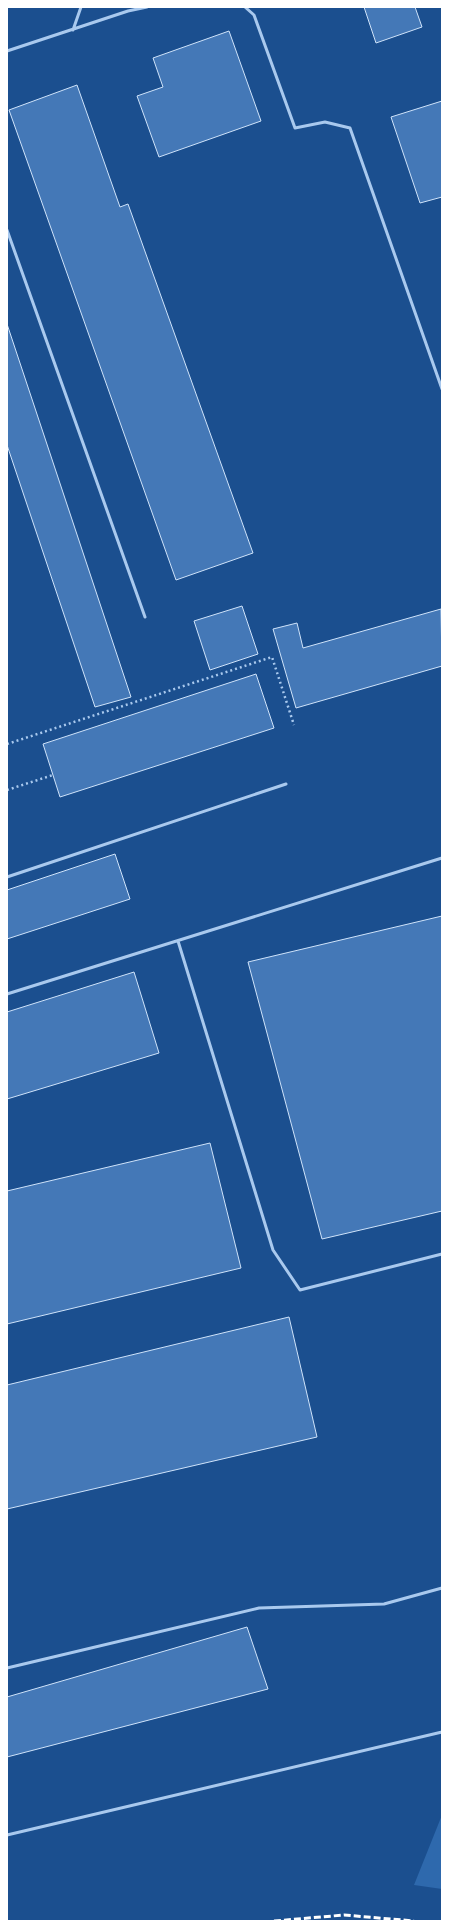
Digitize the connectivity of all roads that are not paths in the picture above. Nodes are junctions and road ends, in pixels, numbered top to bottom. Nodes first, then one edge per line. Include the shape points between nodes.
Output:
1 (82, 7) edge
2 (147, 7) edge
3 (245, 7) edge
4 (73, 30) junction
5 (7, 51) edge
6 (7, 230) edge
7 (442, 389) edge
8 (145, 617) dead end
9 (286, 784) dead end
10 (442, 858) edge
11 (7, 877) edge
12 (178, 940) junction
13 (7, 994) edge
14 (442, 1254) edge
15 (442, 1588) edge
16 (7, 1668) edge
17 (442, 1732) edge
18 (7, 1835) edge

1 - 4 lane
2 - 4 lane
3 - 7 lane via 254,15 295,128 325,122 350,128
4 - 5 lane
6 - 8 lane
9 - 11 lane
10 - 12 lane
12 - 13 lane
12 - 14 lane via 273,1250 300,1290
15 - 16 lane via 384,1604 259,1608
17 - 18 lane

